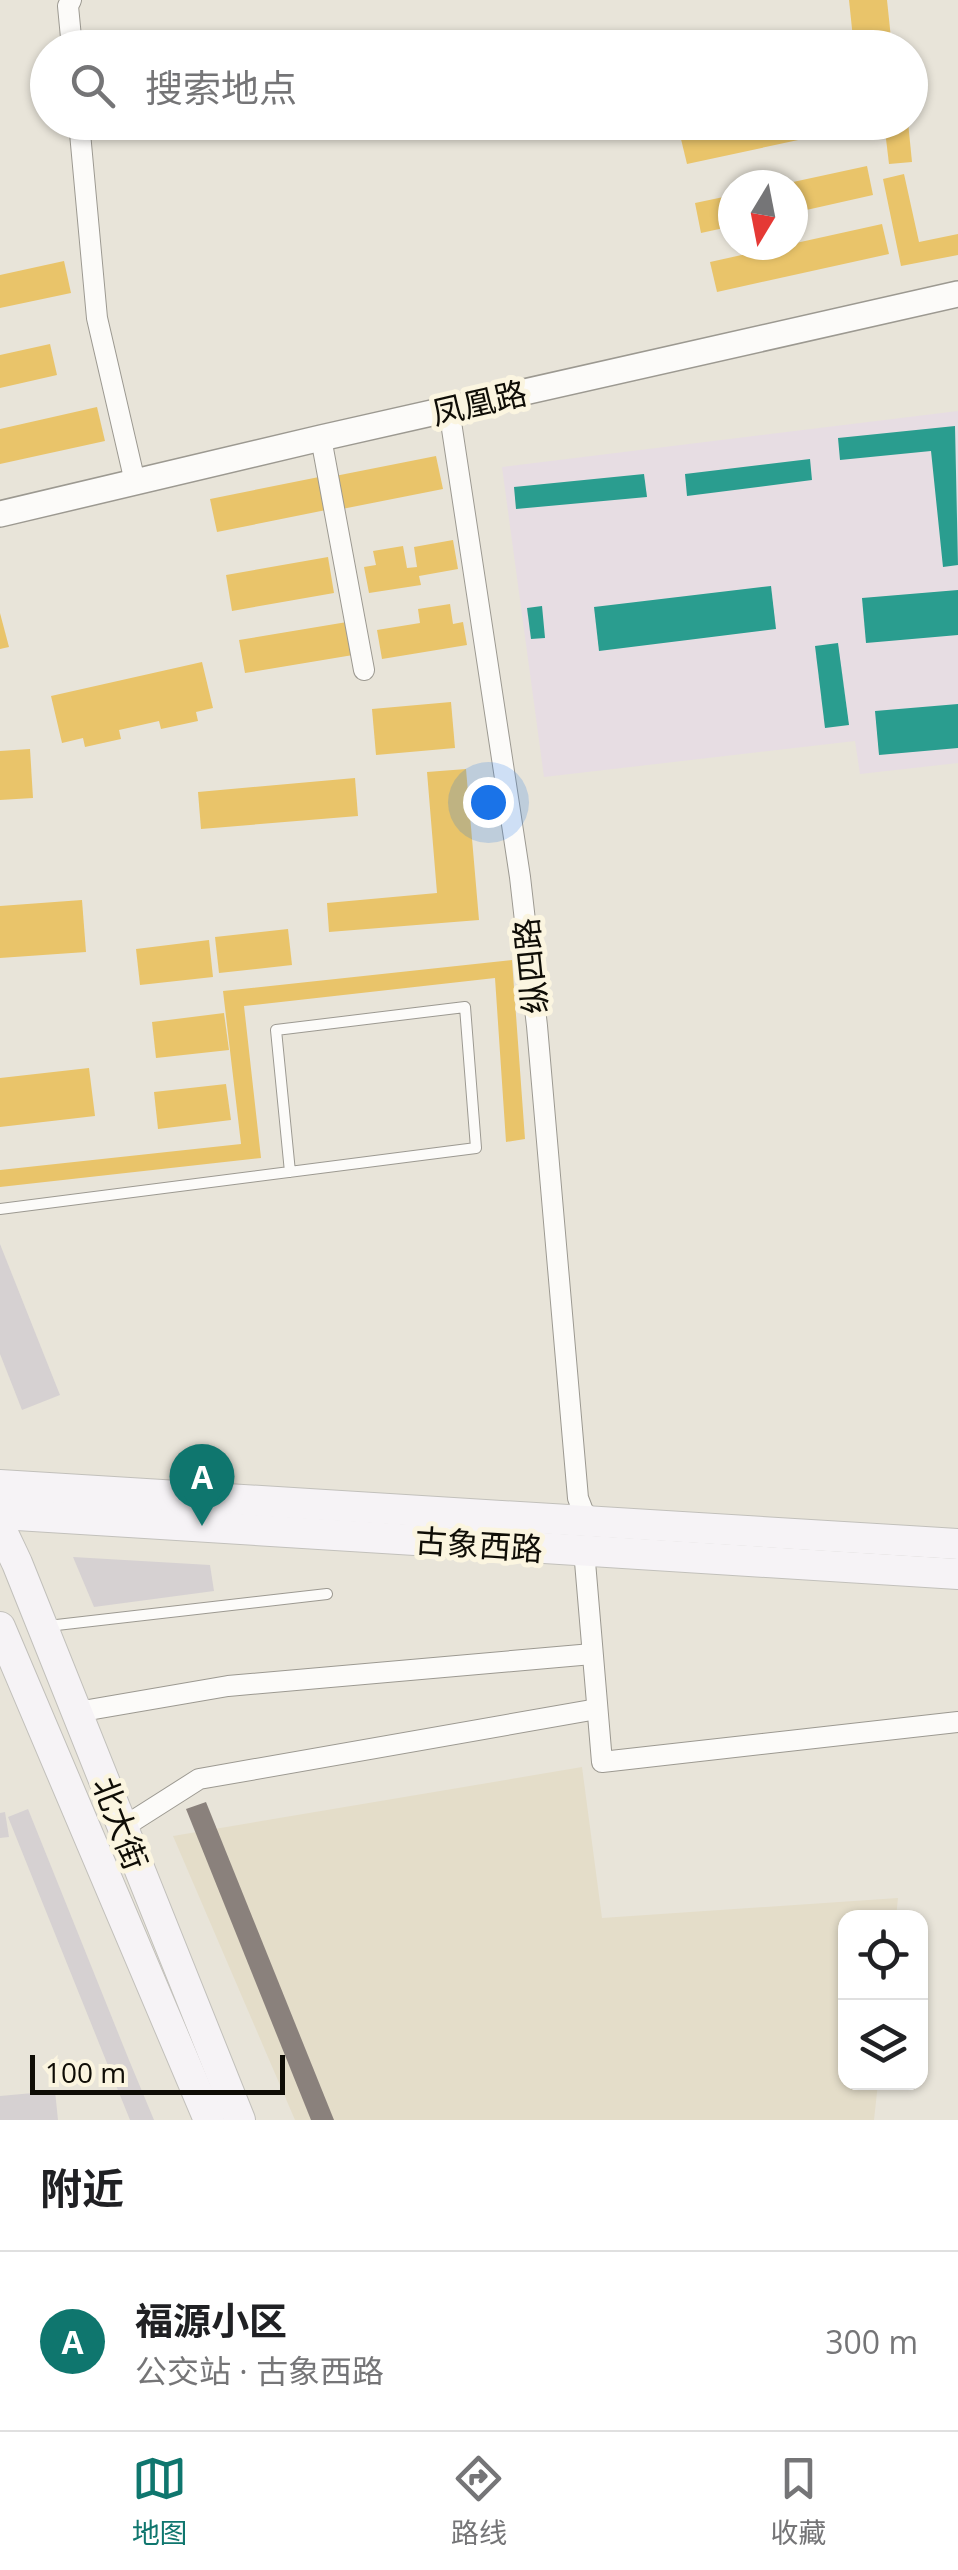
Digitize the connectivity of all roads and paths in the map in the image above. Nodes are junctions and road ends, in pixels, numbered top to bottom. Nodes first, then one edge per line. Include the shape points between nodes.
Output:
1 (71, 0) edge
2 (70, 30) edge
3 (81, 140) edge
4 (958, 294) edge
5 (958, 310) edge
6 (447, 417) junction
7 (322, 445) junction
8 (135, 482) junction
9 (0, 514) edge
10 (0, 528) edge
11 (364, 670) dead end
12 (290, 1172) junction
13 (0, 1209) edge
14 (0, 1486) edge
15 (0, 1514) edge
16 (552, 1518) junction
17 (594, 1521) junction
18 (0, 1527) edge
19 (958, 1544) edge
20 (584, 1550) junction
21 (958, 1574) edge
22 (327, 1594) dead end
23 (0, 1627) edge
24 (42, 1627) junction
25 (592, 1654) junction
26 (597, 1709) junction
27 (77, 1712) junction
28 (958, 1722) edge
29 (122, 1828) junction
30 (209, 2120) edge
31 (240, 2120) edge

1 - 2 street
3 - 8 street via 97,318
4 - 6 street, 凤凰路
5 - 6 street, 凤凰路
6 - 7 street, 凤凰路
6 - 16 street, 纵四路 via 527,1028 569,1497
6 - 17 street, 纵四路 via 520,877 578,1498
7 - 8 street, 凤凰路
7 - 10 street, 凤凰路
7 - 11 street
8 - 9 street, 凤凰路
12 - 12 lane via 476,1148 464,1007 276,1030
12 - 13 lane
14 - 16 main road, 古象西路
15 - 20 main road, 古象西路
16 - 17 main road, 古象西路
17 - 19 main road, 古象西路
18 - 24 main road, 北大街
20 - 21 main road, 古象西路
20 - 25 street
22 - 24 lane
23 - 30 main road, 北大街
24 - 27 main road, 北大街
25 - 26 street
25 - 27 street via 228,1686
26 - 28 street via 602,1762
26 - 29 street via 199,1779
27 - 29 main road, 北大街
29 - 31 main road, 北大街

